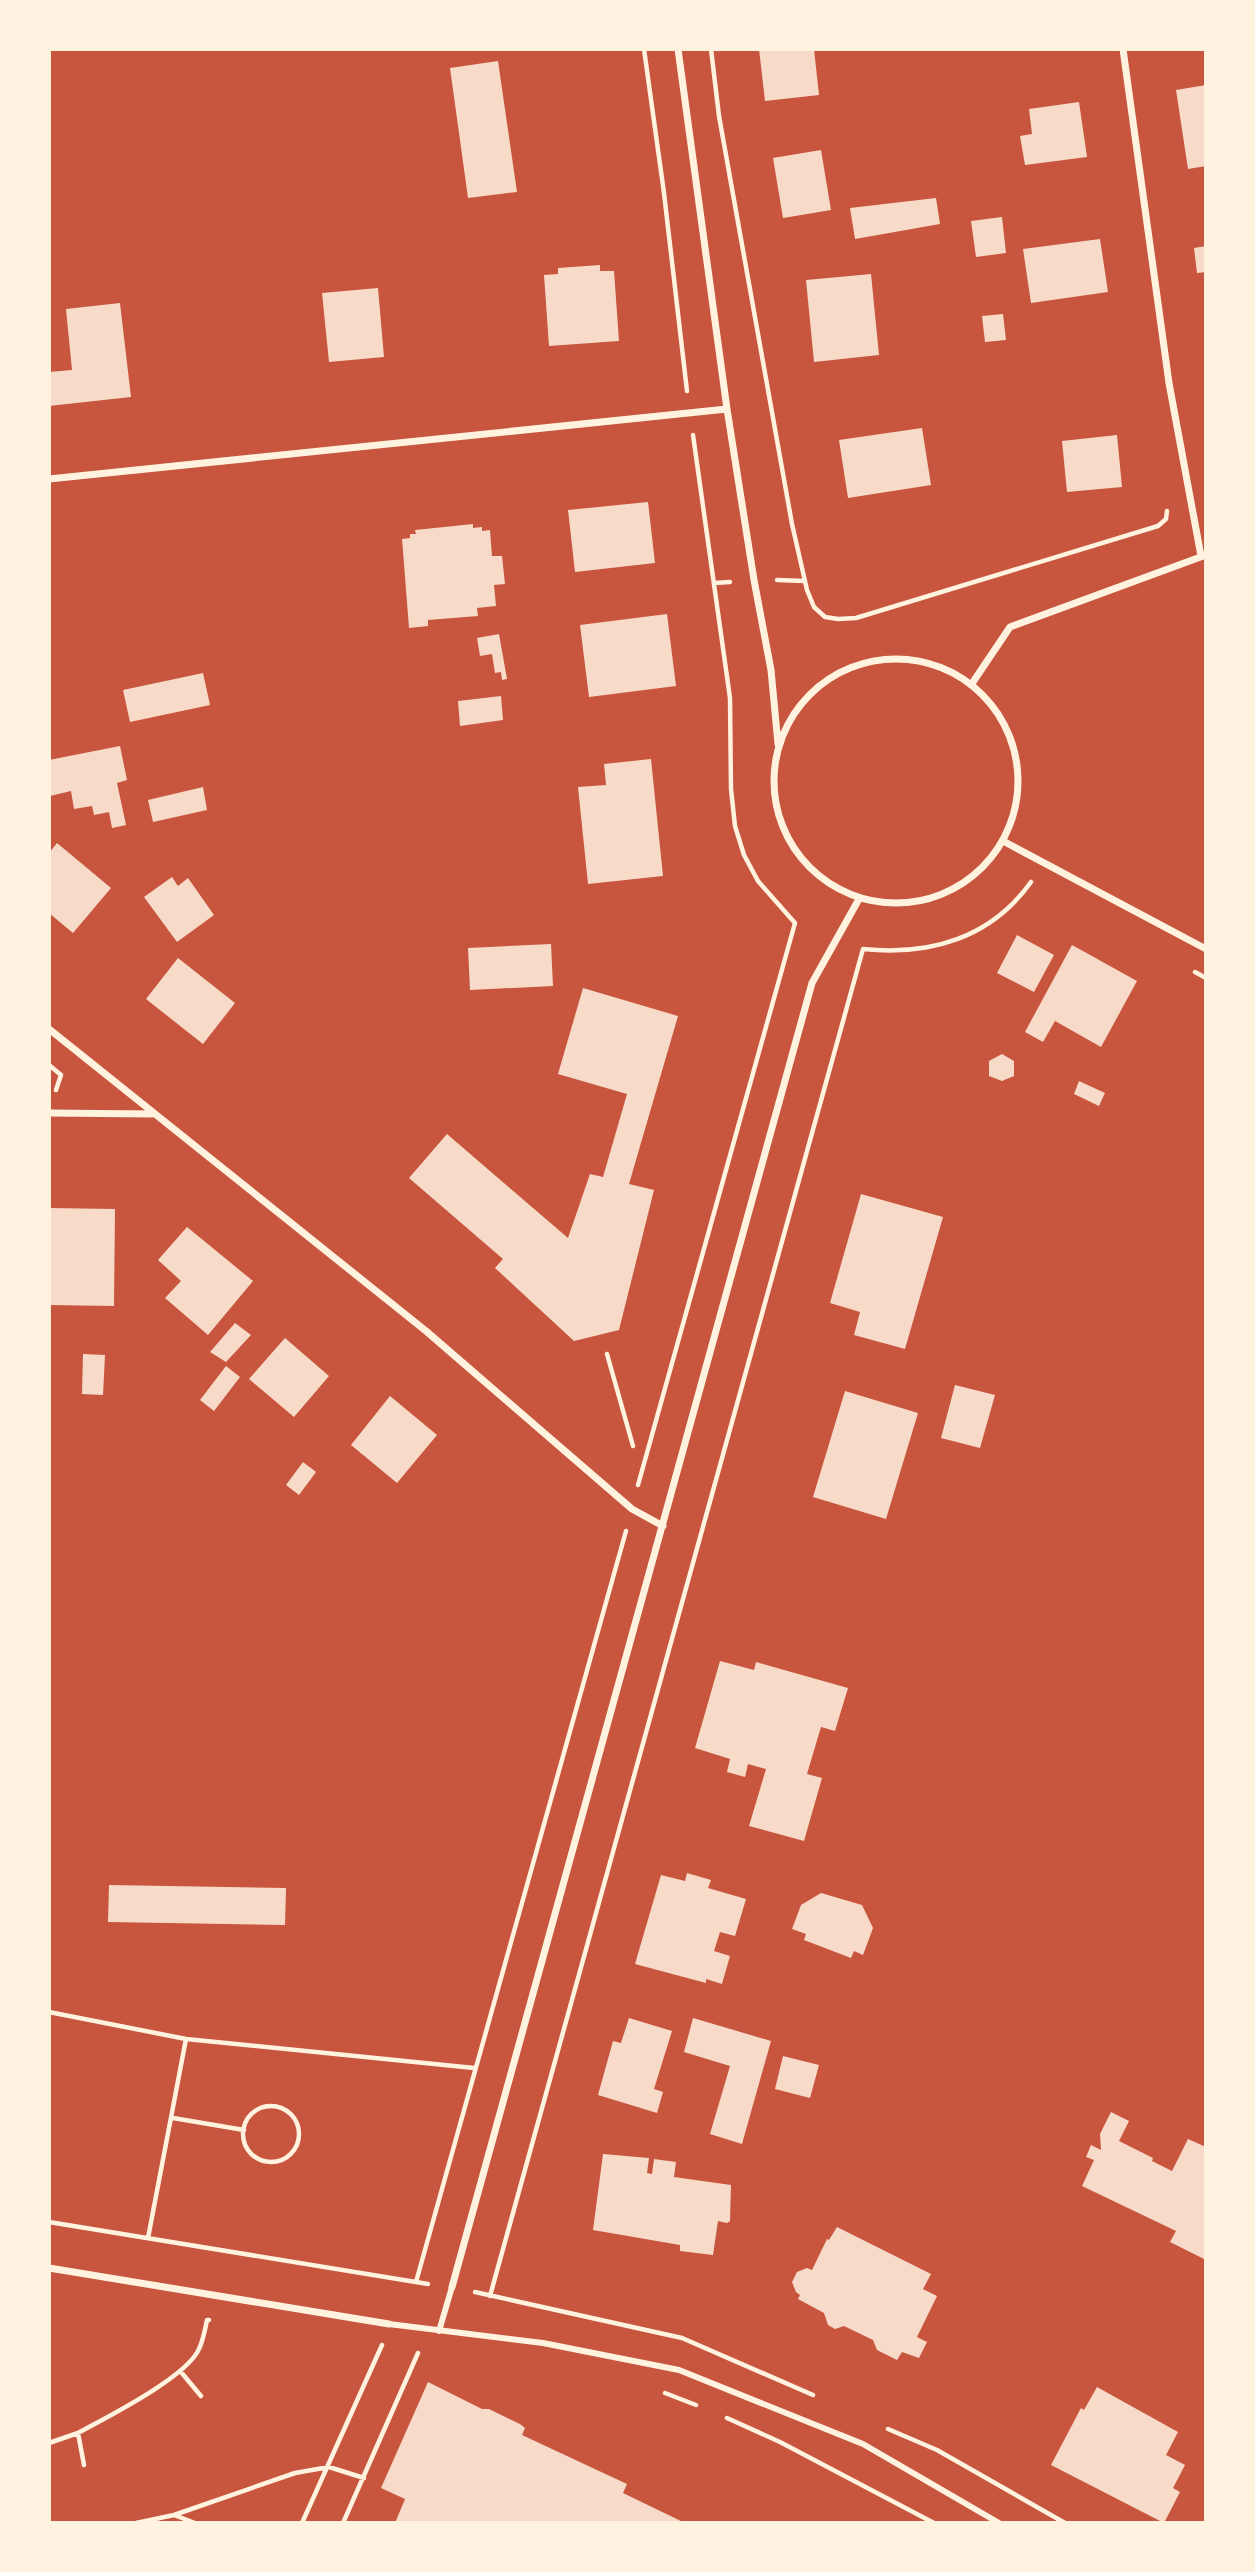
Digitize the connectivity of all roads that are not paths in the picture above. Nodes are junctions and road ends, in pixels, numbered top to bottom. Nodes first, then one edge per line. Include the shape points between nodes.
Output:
1 (678, 49) edge
2 (1122, 49) edge
3 (727, 409) junction
4 (49, 479) edge
5 (1203, 556) edge
6 (971, 685) junction
7 (778, 745) junction
8 (1003, 841) junction
9 (859, 899) junction
10 (1206, 948) edge
11 (49, 1029) edge
12 (49, 1113) edge
13 (152, 1114) junction
14 (663, 1526) junction
15 (49, 2268) edge
16 (452, 2287) joint
17 (389, 2323) joint
18 (439, 2331) junction
19 (999, 2523) edge

1 - 3 street
2 - 5 street via 1169,383
3 - 4 street
3 - 7 street via 771,670
5 - 6 street via 1010,627
6 - 7 street via 936,666 897,659 859,664 823,682 796,710
6 - 8 street via 995,709 1012,740 1018,774 1015,809
7 - 9 street via 773,783 779,821 797,855 825,882
8 - 9 street via 976,874 941,895 901,904
8 - 10 street
9 - 14 street via 812,982
11 - 13 street
12 - 13 street
13 - 14 street via 426,1331 632,1509
14 - 16 street
15 - 17 street
16 - 18 street
17 - 18 street
18 - 19 street via 543,2343 679,2370 863,2444

